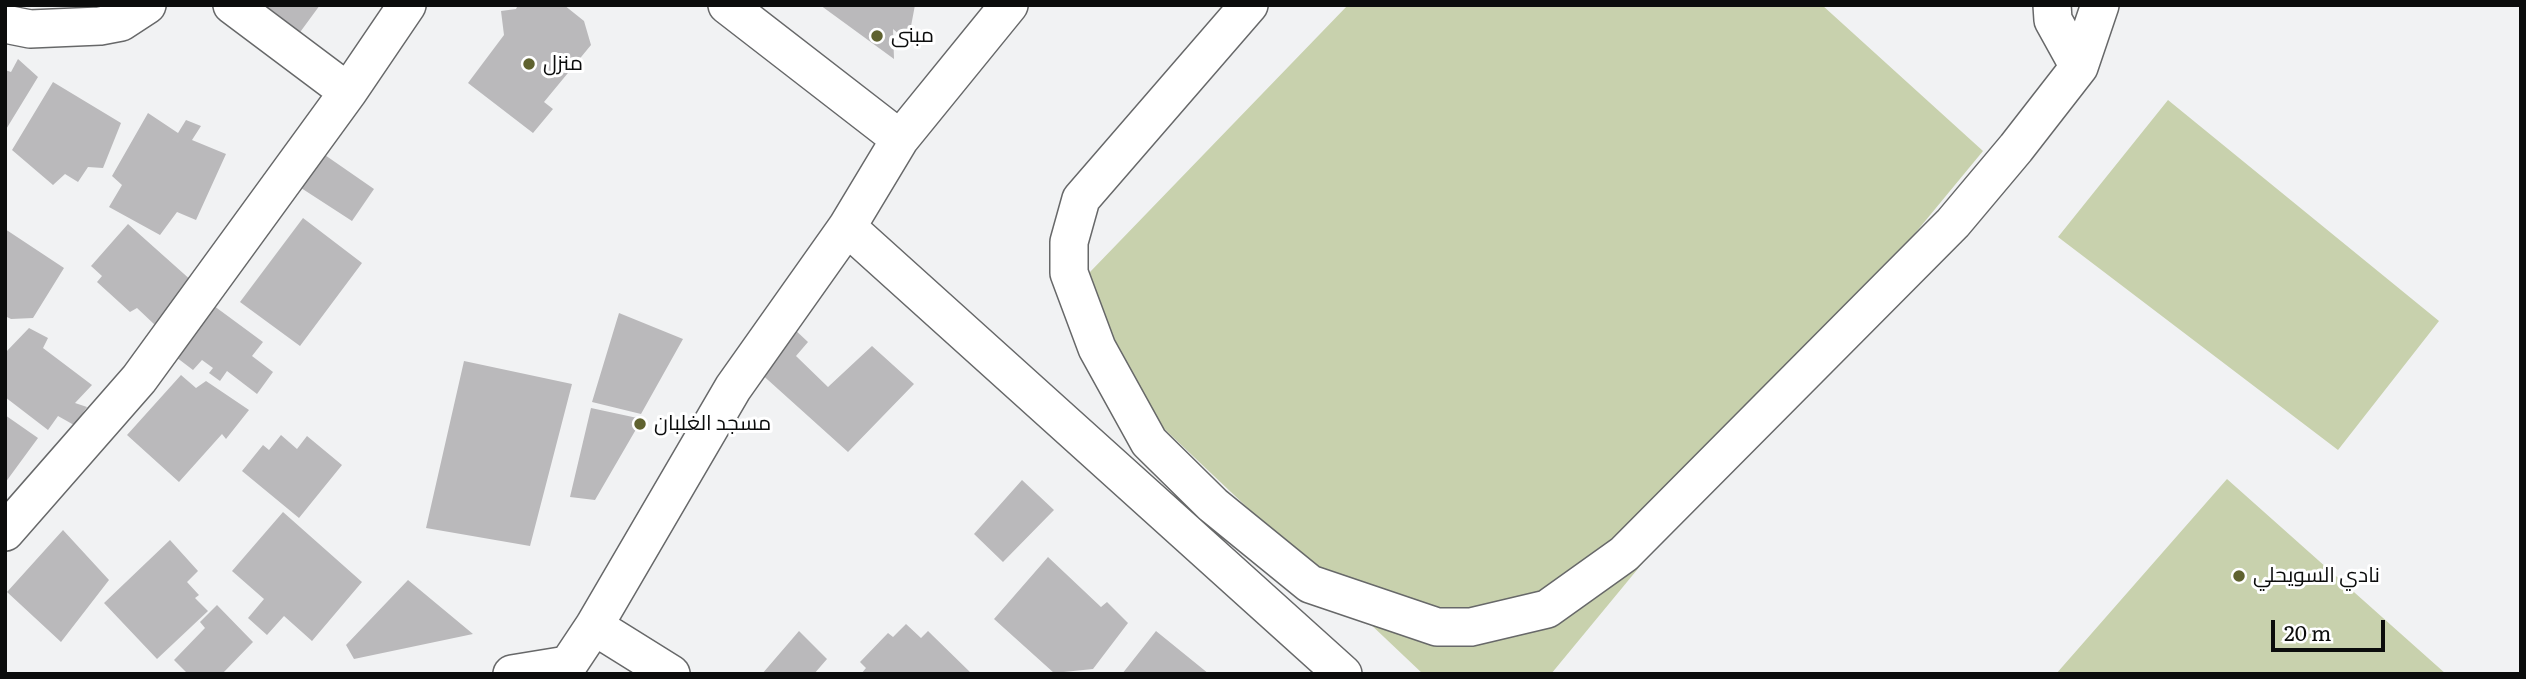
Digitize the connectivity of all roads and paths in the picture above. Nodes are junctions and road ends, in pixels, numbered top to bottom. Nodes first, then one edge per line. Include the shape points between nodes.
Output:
1 (147, 5) edge
2 (232, 5) edge
3 (407, 5) edge
4 (727, 5) edge
5 (1009, 5) edge
6 (1249, 5) edge
7 (2052, 5) edge
8 (2100, 5) edge
9 (5, 24) edge
10 (2079, 67) junction
11 (348, 92) junction
12 (900, 139) junction
13 (848, 228) junction
14 (5, 532) edge
15 (594, 626) junction
16 (564, 669) edge
17 (512, 674) edge
18 (671, 674) edge
19 (1343, 674) edge

1 - 9 street via 121,22 100,26 30,29
2 - 11 street
3 - 11 street
4 - 12 street
5 - 12 street
6 - 10 street via 1081,199 1069,242 1069,274 1097,348 1149,442 1213,505 1310,584 1437,627 1471,627 1547,608 1624,554 1953,223
7 - 10 street via 2053,20
8 - 10 street
11 - 14 street via 139,379
12 - 13 street
13 - 15 street via 733,388
13 - 19 street
15 - 16 street
15 - 18 street
16 - 17 street

